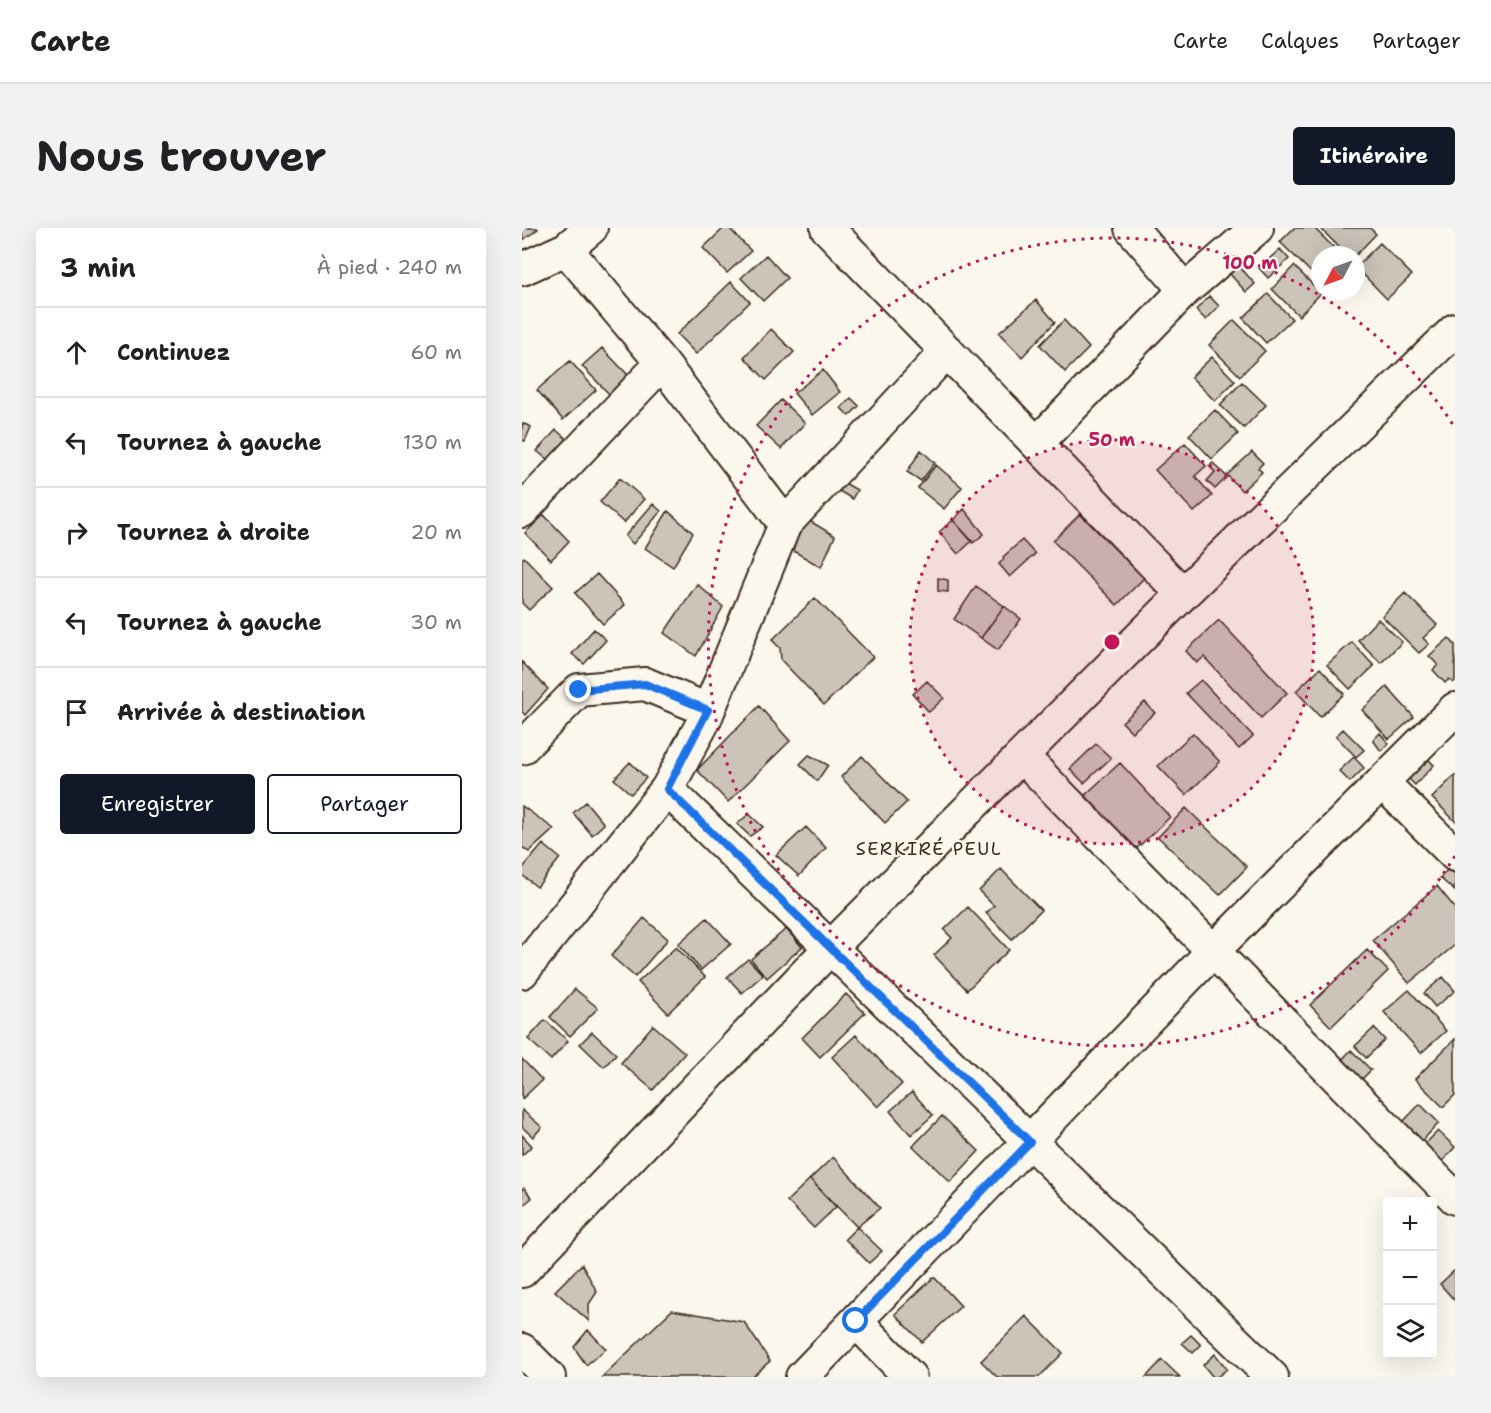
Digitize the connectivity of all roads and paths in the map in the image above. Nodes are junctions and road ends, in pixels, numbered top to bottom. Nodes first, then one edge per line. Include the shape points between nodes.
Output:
1 (591, 228) edge
2 (827, 228) edge
3 (1131, 228) edge
4 (1257, 228) edge
5 (566, 249) junction
6 (522, 269) edge
7 (1185, 290) junction
8 (1455, 330) edge
9 (947, 351) junction
10 (662, 363) junction
11 (1036, 443) junction
12 (522, 511) edge
13 (785, 524) junction
14 (1183, 594) junction
15 (1455, 709) edge
16 (708, 710) junction
17 (522, 748) edge
18 (1022, 756) junction
19 (1382, 782) junction
20 (667, 789) junction
21 (1455, 855) edge
22 (830, 948) junction
23 (1214, 951) junction
24 (522, 972) edge
25 (1030, 1142) junction
26 (1455, 1198) edge
27 (522, 1271) edge
28 (856, 1321) junction
29 (522, 1350) edge
30 (549, 1377) edge
31 (802, 1377) edge
32 (910, 1377) edge
33 (1272, 1377) edge

1 - 5 street
2 - 9 street
3 - 7 street
4 - 7 street
5 - 6 street
5 - 10 street
7 - 11 street
8 - 14 street
9 - 11 street
9 - 13 street
10 - 12 street
10 - 13 street
11 - 14 street
13 - 16 street
14 - 18 street
15 - 19 street
16 - 17 street via 645,684 579,690
16 - 20 street
18 - 22 street
18 - 23 street
19 - 21 street
19 - 23 street
20 - 22 street
20 - 24 street
22 - 25 street
22 - 27 street
23 - 25 street
23 - 26 street
25 - 28 street
25 - 33 street
28 - 31 street
28 - 32 street
29 - 30 street

